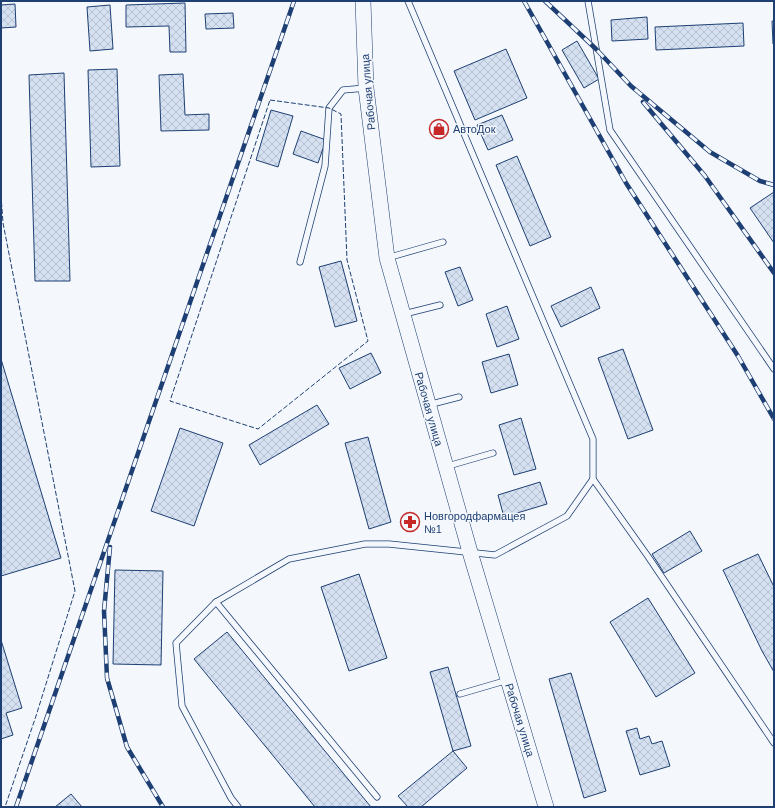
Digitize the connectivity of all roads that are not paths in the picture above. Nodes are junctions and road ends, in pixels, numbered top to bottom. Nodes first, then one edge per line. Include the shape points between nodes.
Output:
1 (363, 1) edge
2 (408, 1) edge
3 (588, 1) edge
4 (366, 88) junction
5 (443, 242) dead end
6 (387, 258) junction
7 (300, 262) dead end
8 (440, 305) dead end
9 (402, 314) junction
10 (774, 369) edge
11 (459, 397) dead end
12 (428, 405) junction
13 (494, 453) dead end
14 (446, 467) junction
15 (593, 479) junction
16 (470, 552) junction
17 (216, 602) junction
18 (508, 680) junction
19 (460, 694) dead end
20 (774, 743) edge
21 (377, 797) dead end
22 (238, 807) edge
23 (546, 807) edge

1 - 4 main road, Рабочая улица
2 - 15 lane via 593,439
3 - 10 lane via 610,130
4 - 6 main road, Рабочая улица
4 - 7 lane via 343,90 330,108 325,166
5 - 6 lane
6 - 9 main road, Рабочая улица
8 - 9 lane
9 - 12 main road, Рабочая улица
11 - 12 lane
12 - 14 main road, Рабочая улица
13 - 14 lane
14 - 16 main road, Рабочая улица
15 - 16 lane via 567,516 495,555
15 - 20 lane
16 - 17 lane via 365,544 288,559
16 - 18 main road, Рабочая улица
17 - 21 lane
17 - 22 lane via 176,643 182,706
18 - 19 lane
18 - 23 main road, Рабочая улица

